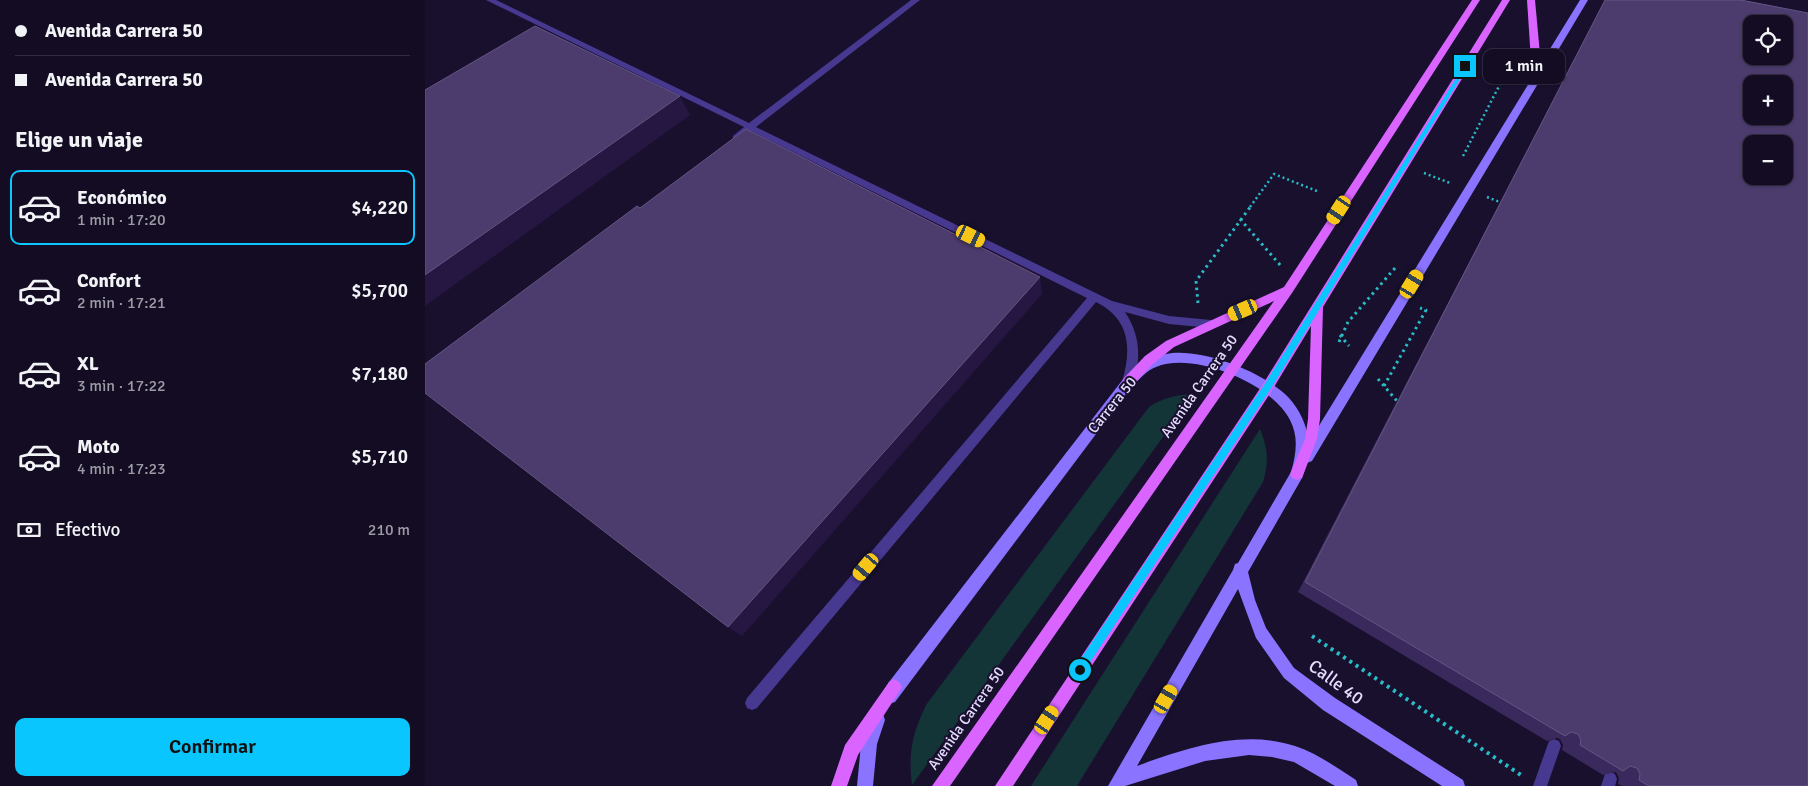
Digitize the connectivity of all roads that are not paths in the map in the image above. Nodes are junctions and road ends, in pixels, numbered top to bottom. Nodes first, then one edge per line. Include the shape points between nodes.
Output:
1 (490, 0) edge
2 (916, 0) edge
3 (1476, 0) edge
4 (1506, 0) edge
5 (1531, 0) edge
6 (1584, 0) edge
7 (1537, 76) junction
8 (750, 127) junction
9 (724, 146) edge
10 (1288, 290) junction
11 (1094, 297) junction
12 (1109, 304) junction
13 (1318, 305) junction
14 (1211, 324) junction
15 (1231, 370) junction
16 (1128, 382) junction
17 (1267, 388) junction
18 (1297, 474) junction
19 (1241, 569) junction
20 (893, 687) junction
21 (752, 703) dead end
22 (1554, 746) edge
23 (1117, 783) edge
24 (839, 786) edge
25 (865, 786) edge
26 (940, 786) edge
27 (1003, 786) edge
28 (1350, 786) edge
29 (1457, 786) edge
30 (1541, 786) edge

1 - 8 lane
2 - 8 lane
3 - 10 main road, Avenida Carrera 50
4 - 13 main road
5 - 7 main road
6 - 7 main road
7 - 18 main road
8 - 9 lane
8 - 11 lane
10 - 14 main road
10 - 15 main road, Avenida Carrera 50
11 - 12 lane
11 - 21 lane
12 - 14 lane via 1169,320
12 - 16 lane via 1120,313 1130,330 1134,364
13 - 17 main road
13 - 18 main road via 1314,419 1311,439
14 - 16 main road via 1160,350
15 - 16 main road, Carrera 50 via 1208,361 1172,357 1152,363
15 - 17 main road, Carrera 50
15 - 26 main road, Avenida Carrera 50
16 - 20 main road, Carrera 50
17 - 18 main road, Carrera 50 via 1291,410 1300,428 1303,442
17 - 27 main road
18 - 19 main road, Carrera 50
19 - 23 main road, Carrera 50
19 - 29 main road, Calle 40 via 1261,633 1289,673 1329,704
20 - 24 main road via 851,751
20 - 25 main road, Carrera 50 via 872,729
22 - 30 lane
23 - 28 main road via 1192,754 1258,747 1294,754

